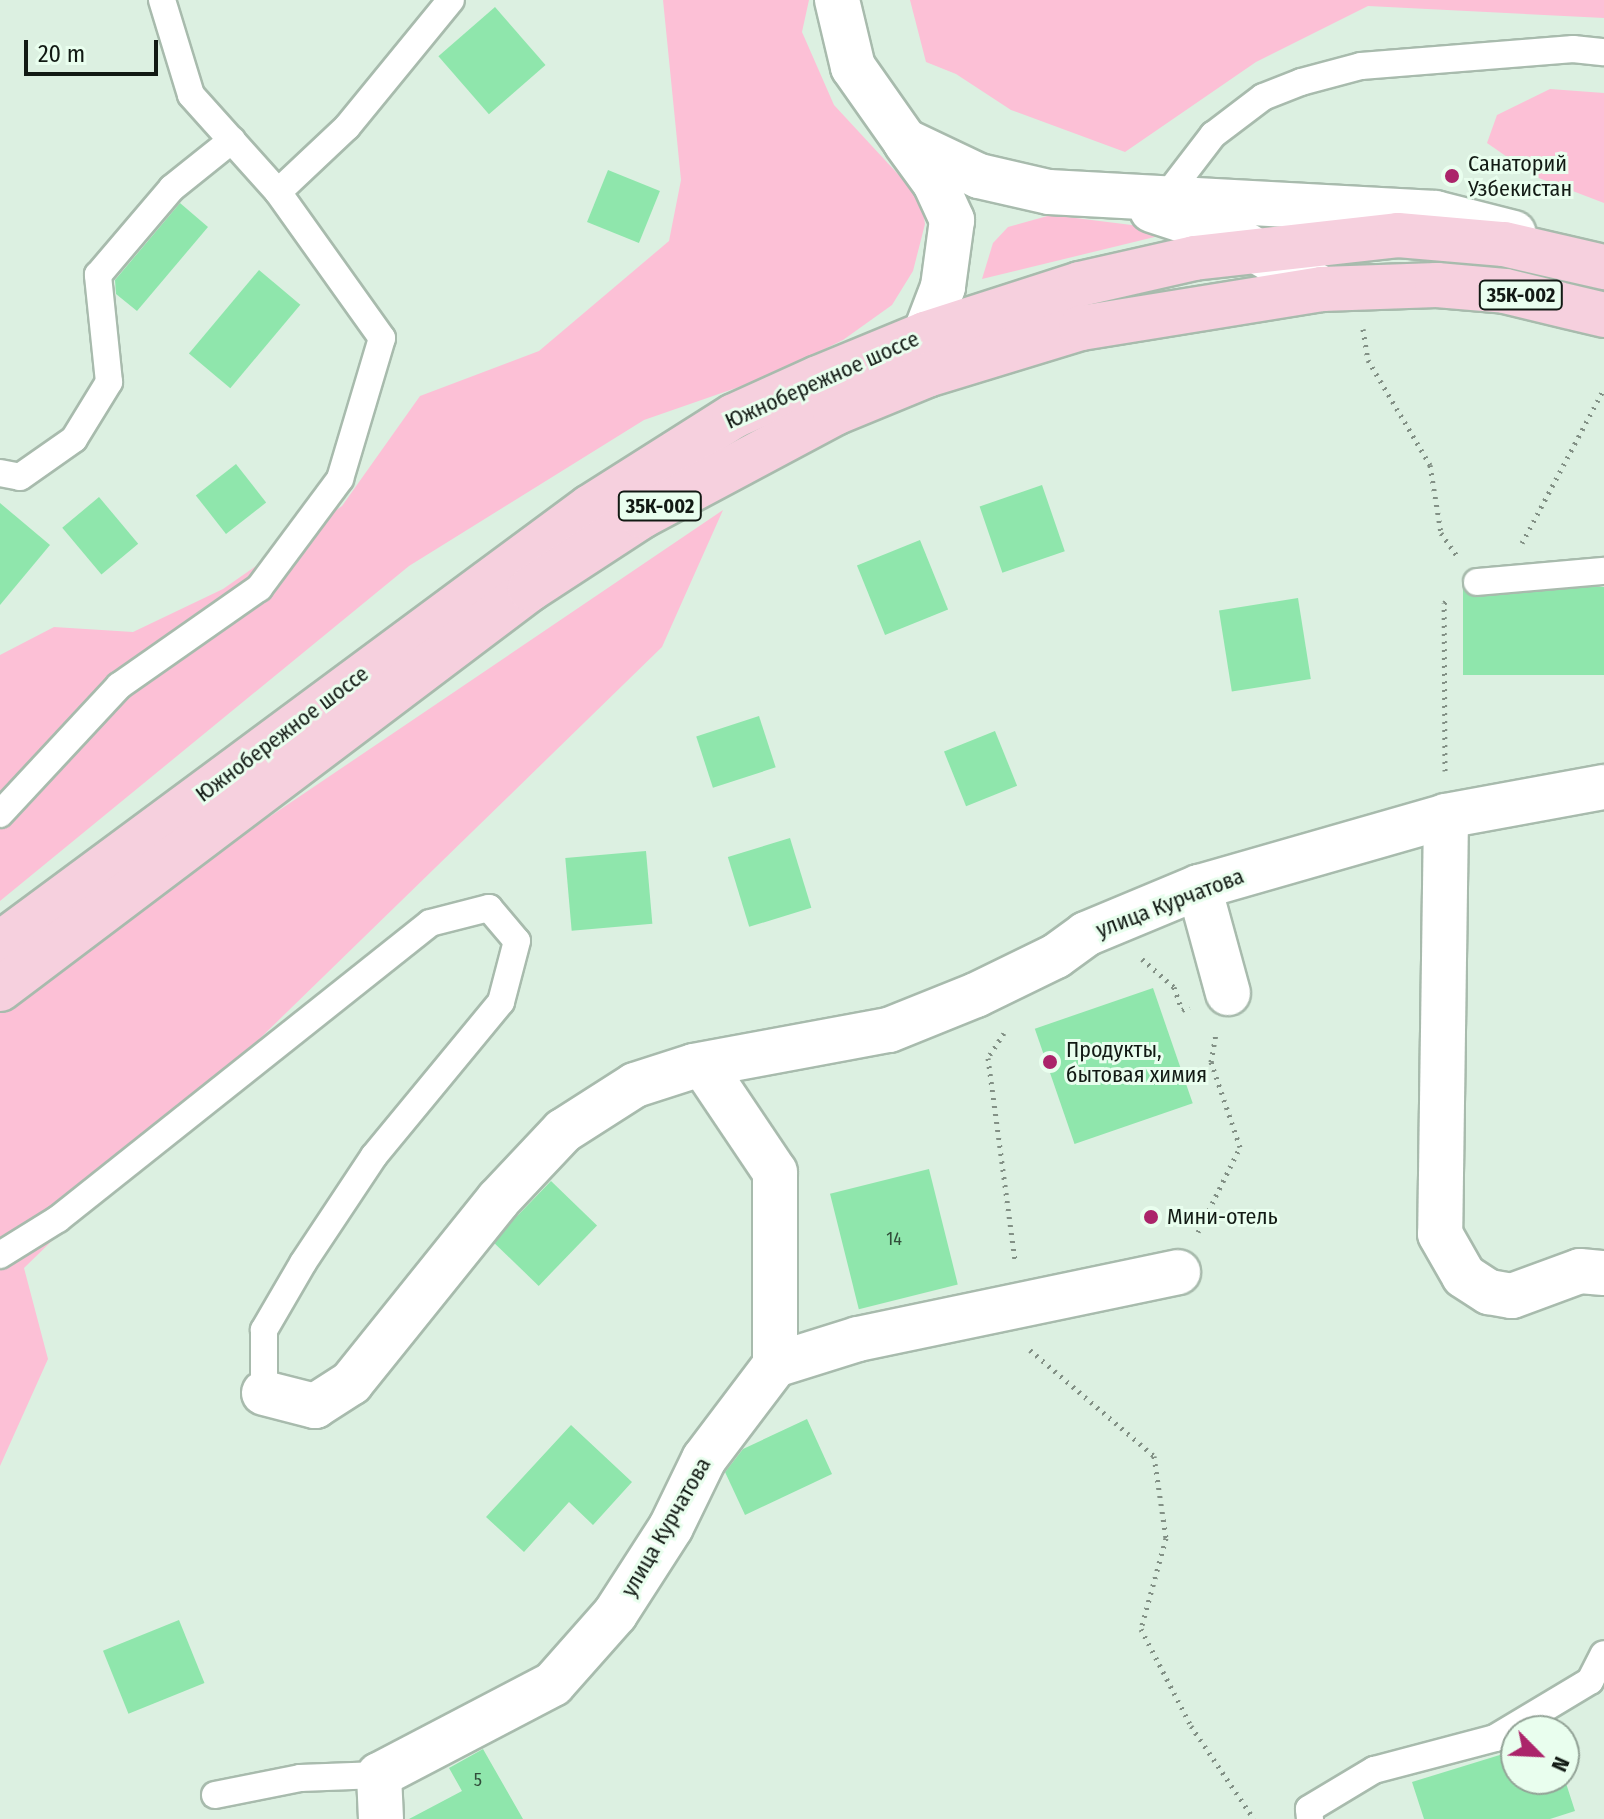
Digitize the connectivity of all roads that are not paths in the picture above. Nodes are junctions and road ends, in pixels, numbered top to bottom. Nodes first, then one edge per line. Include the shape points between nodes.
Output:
1 (162, 0) edge
2 (451, 0) edge
3 (837, 0) edge
4 (1604, 52) edge
5 (232, 140) junction
6 (905, 141) junction
7 (278, 192) junction
8 (1167, 195) junction
9 (1112, 196) junction
10 (1600, 265) edge
11 (1322, 289) junction
12 (1604, 315) edge
13 (925, 334) junction
14 (882, 394) junction
15 (0, 473) edge
16 (1604, 571) edge
17 (1490, 581) road end
18 (1604, 787) edge
19 (0, 814) edge
20 (1446, 816) junction
21 (1199, 887) junction
22 (0, 944) edge
23 (0, 989) edge
24 (1228, 993) road end
25 (705, 1068) junction
26 (0, 1255) edge
27 (1178, 1272) road end
28 (1604, 1273) edge
29 (775, 1365) junction
30 (264, 1393) joint
31 (1604, 1654) edge
32 (379, 1775) junction
33 (215, 1795) dead end
34 (381, 1819) edge
35 (1310, 1819) edge

1 - 5 lane via 191,95
2 - 7 lane via 347,127
3 - 6 street via 853,67
4 - 8 lane via 1573,49 1361,66 1301,82 1263,97 1213,135
5 - 7 lane
5 - 15 lane via 172,188 98,275 109,382 74,439 20,477
6 - 9 street via 979,176 1049,192
6 - 13 street via 935,183 952,220 949,263
7 - 19 lane via 382,338 340,479 259,588 119,686
8 - 9 street
8 - 10 street via 1435,213 1528,236
9 - 11 street via 1231,236
10 - 13 highway, Южнобережное шоссе / 35К-002 via 1504,244 1398,235 1260,249 1080,284
11 - 12 highway, Южнобережное шоссе / 35К-002 via 1437,285 1505,291
11 - 14 highway, Южнобережное шоссе / 35К-002 via 1081,328
13 - 14 street
13 - 22 highway, Южнобережное шоссе / 35К-002 via 734,416 590,507
14 - 23 highway, Южнобережное шоссе / 35К-002 via 780,439 642,516 530,589
16 - 17 lane
18 - 20 street, улица Курчатова
20 - 21 street, улица Курчатова
20 - 28 street via 1440,1234 1464,1276 1489,1292 1512,1296 1580,1271
21 - 24 street
21 - 25 street, улица Курчатова via 1086,934 1056,956 889,1030
25 - 29 street via 775,1172
25 - 30 street, улица Курчатова via 635,1085 563,1131 498,1200 351,1383 315,1406
26 - 30 lane via 82,1201 430,923 489,908 517,941 501,1002 374,1156 303,1263 264,1330
27 - 29 street via 858,1339
29 - 32 street, улица Курчатова via 704,1459 671,1527 615,1614 553,1684
31 - 35 lane via 1590,1681 1495,1738 1374,1770 1309,1809
32 - 33 lane via 300,1778
32 - 34 street

